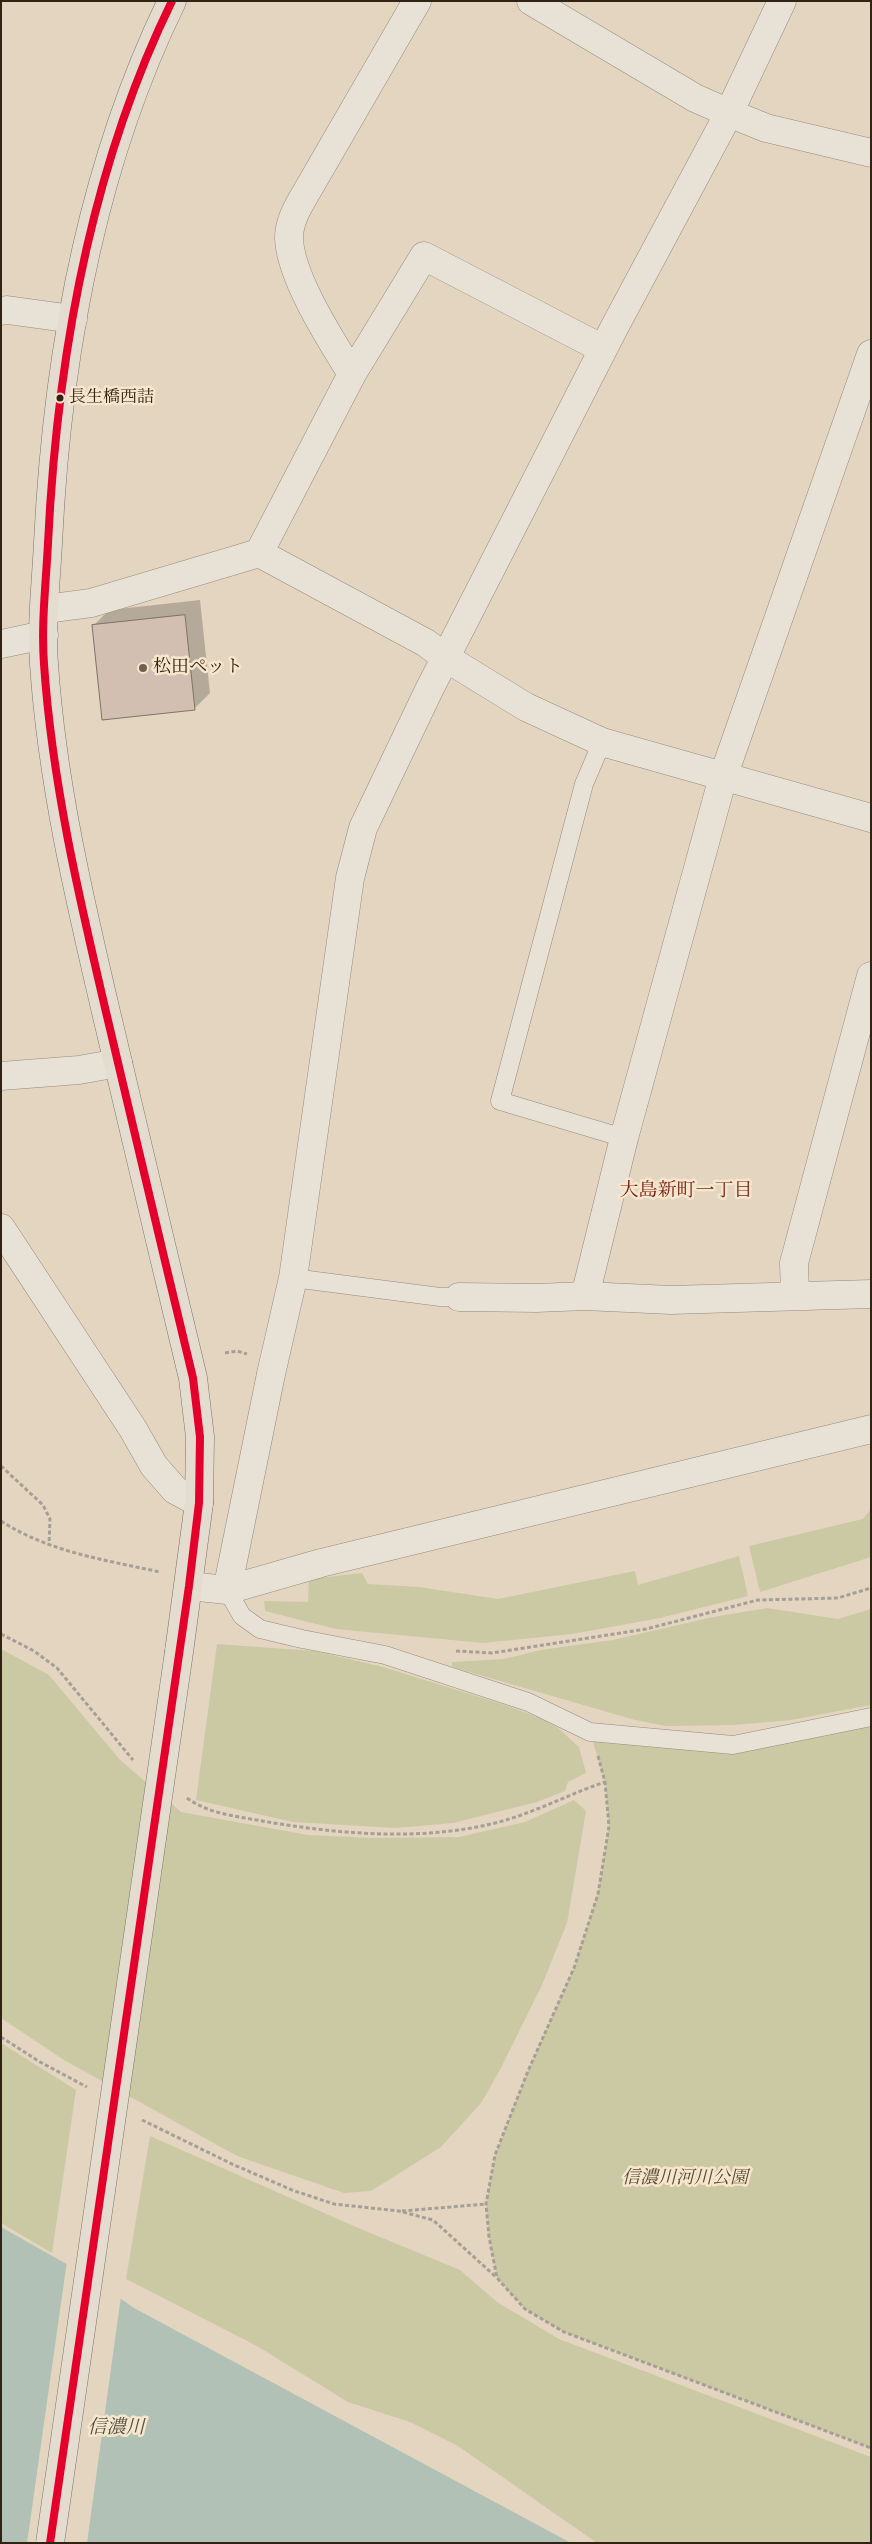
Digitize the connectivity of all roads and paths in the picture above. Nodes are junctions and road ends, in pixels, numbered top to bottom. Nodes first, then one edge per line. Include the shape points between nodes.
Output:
1 (172, 1) edge
2 (418, 1) edge
3 (531, 1) edge
4 (782, 1) edge
5 (729, 113) junction
6 (871, 153) edge
7 (1, 311) edge
8 (73, 319) junction
9 (603, 349) junction
10 (870, 361) edge
11 (352, 374) junction
12 (259, 553) junction
13 (45, 622) junction
14 (1, 644) edge
15 (446, 658) junction
16 (602, 742) junction
17 (723, 777) junction
18 (871, 818) edge
19 (871, 976) edge
20 (118, 1063) junction
21 (1, 1076) edge
22 (624, 1138) junction
23 (1, 1228) edge
24 (293, 1278) junction
25 (871, 1294) edge
26 (795, 1295) junction
27 (585, 1296) junction
28 (459, 1297) joint
29 (225, 1353) dead end
30 (253, 1355) dead end
31 (871, 1429) edge
32 (1, 1466) edge
33 (199, 1503) junction
34 (2, 1523) edge
35 (49, 1545) junction
36 (179, 1580) junction
37 (871, 1588) edge
38 (227, 1590) junction
39 (1, 1634) edge
40 (452, 1652) dead end
41 (871, 1717) edge
42 (590, 1732) junction
43 (140, 1765) dead end
44 (605, 1782) junction
45 (186, 1797) dead end
46 (1, 2036) edge
47 (90, 2089) dead end
48 (139, 2119) dead end
49 (486, 2204) junction
50 (399, 2211) junction
51 (497, 2278) junction
52 (871, 2448) edge
53 (50, 2543) edge

1 - 8 highway via 136,80 109,161
2 - 11 street via 293,216 289,237 292,262
3 - 5 street via 695,98
4 - 5 street
5 - 6 street via 766,128
5 - 9 street
7 - 8 street
8 - 13 highway via 60,393 51,476
9 - 11 street via 424,256
9 - 15 street
10 - 17 street
11 - 12 street
12 - 13 street via 91,603
12 - 15 street via 426,643
13 - 14 street
13 - 20 highway via 44,661 51,729 70,858
15 - 16 street via 526,706
15 - 24 street via 363,828 350,878
16 - 17 street
16 - 22 lane via 584,784 500,1101
17 - 18 street
17 - 22 street
19 - 26 street via 794,1264
20 - 21 street via 79,1070
20 - 33 highway via 193,1378 200,1437
22 - 27 street
23 - 33 street via 154,1466 175,1490
24 - 28 lane
24 - 38 street via 270,1374
25 - 26 street
26 - 27 street via 671,1300
27 - 28 street
29 - 30 path via 237,1351
31 - 38 street via 321,1563
32 - 35 path via 43,1505 50,1519
33 - 36 highway
34 - 35 path
35 - 36 path
36 - 38 street
36 - 53 highway, bridge via 179,1652
37 - 40 path via 838,1598 758,1600 646,1628 492,1653
38 - 42 lane via 242,1616 260,1629 386,1655 528,1702
39 - 43 path via 34,1651 57,1668 132,1760
41 - 42 lane via 733,1745
42 - 44 path
44 - 45 path via 498,1822 454,1831 399,1834 300,1828 201,1808
44 - 49 path via 609,1826 598,1894 574,1968 528,2071 495,2156
46 - 47 path
48 - 50 path via 292,2190 334,2204
49 - 50 path
49 - 51 path
50 - 51 path via 433,2220
51 - 52 path via 525,2309 564,2332

